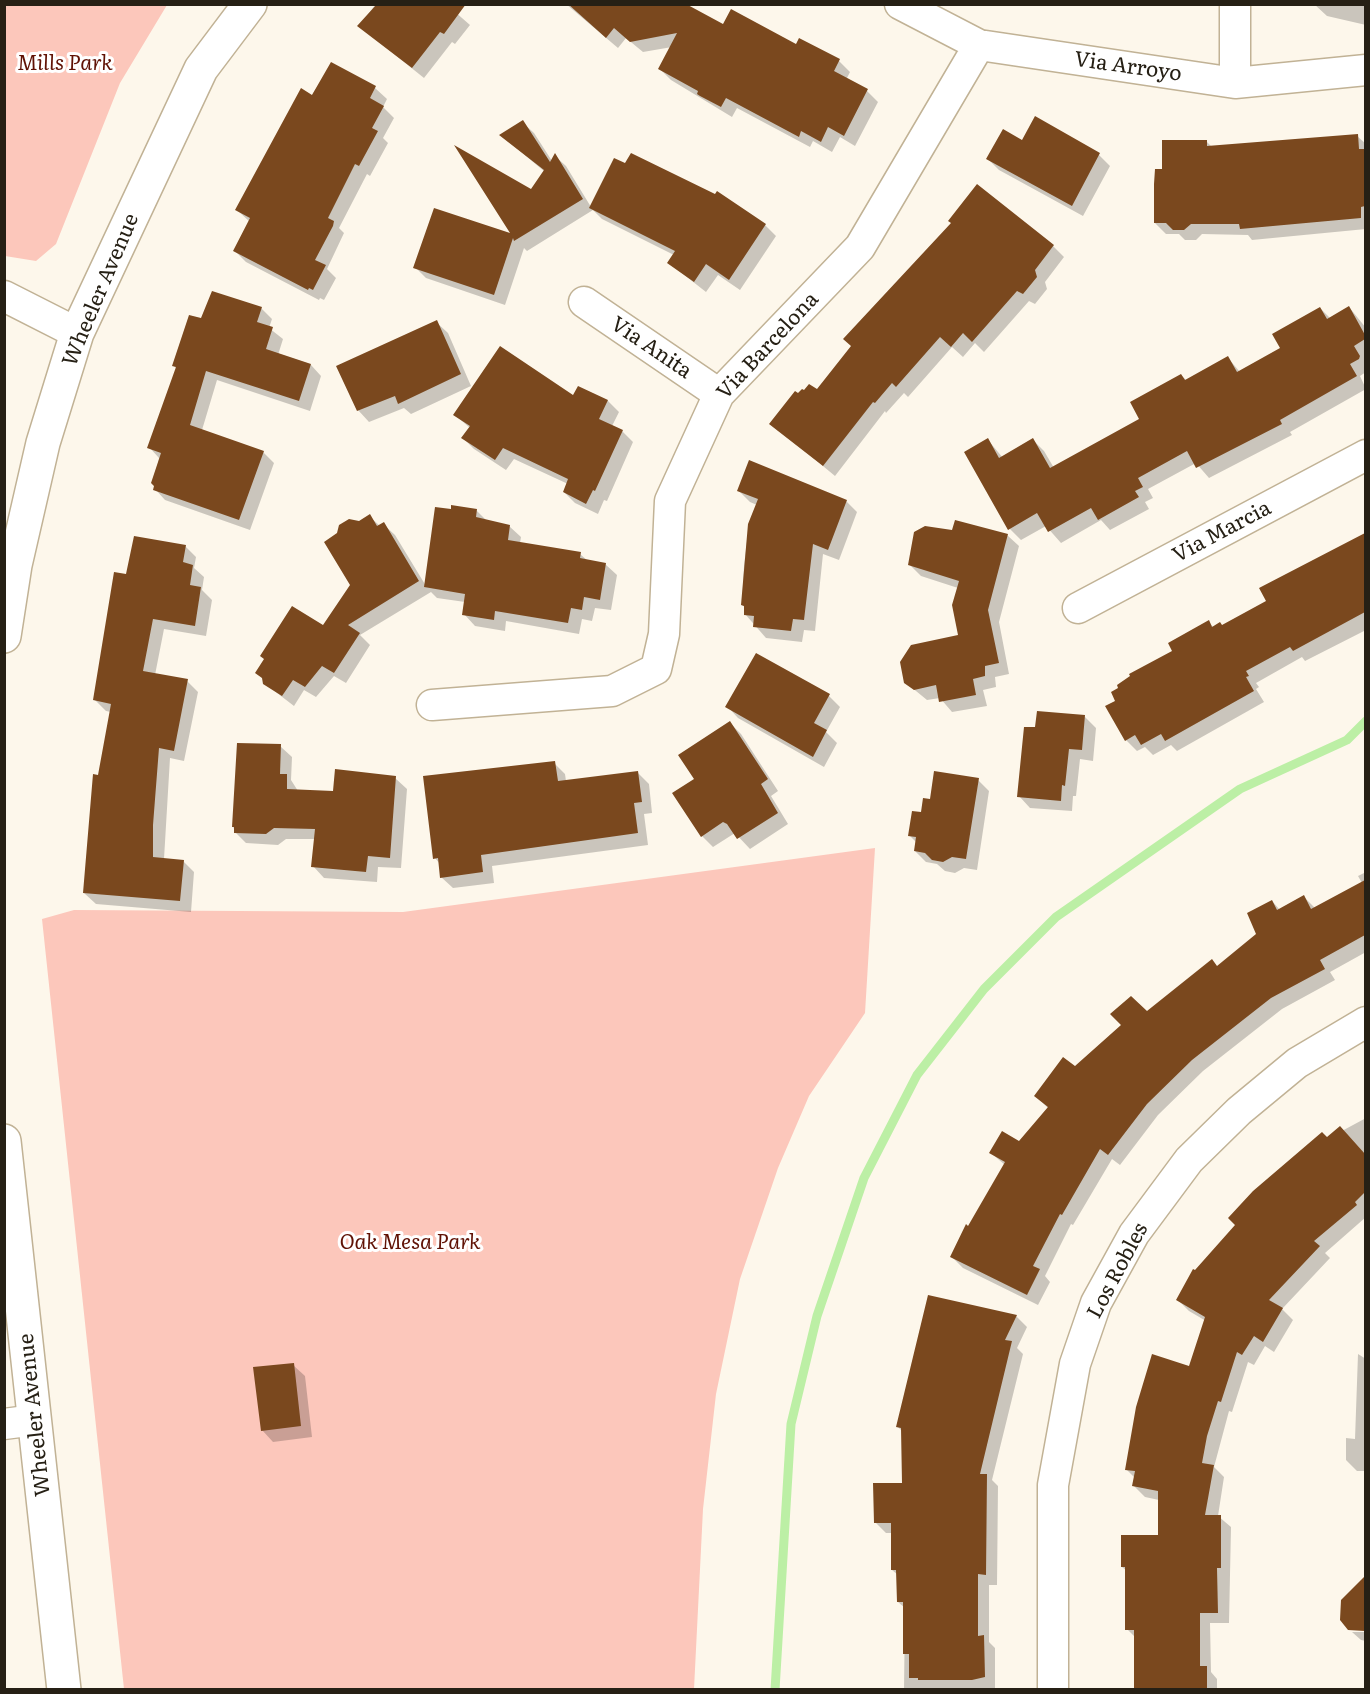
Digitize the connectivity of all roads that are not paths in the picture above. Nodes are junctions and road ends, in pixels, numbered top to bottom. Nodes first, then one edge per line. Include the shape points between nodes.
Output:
1 (250, 4) edge
2 (900, 4) edge
3 (1236, 4) edge
4 (979, 45) junction
5 (1365, 70) edge
6 (1235, 82) junction
7 (4, 296) edge
8 (584, 302) dead end
9 (77, 333) junction
10 (719, 394) junction
11 (1365, 455) edge
12 (10, 564) edge
13 (1078, 609) dead end
14 (4, 636) edge
15 (432, 705) dead end
16 (1365, 1022) edge
17 (4, 1141) edge
18 (20, 1422) edge
19 (64, 1689) edge
20 (1053, 1689) edge

1 - 9 main road, Wheeler Avenue via 201,69
2 - 4 street, Via Arroyo
3 - 6 street
4 - 6 street, Via Arroyo
4 - 10 street, Via Barcelona via 860,247
5 - 6 street, Via Arroyo
7 - 9 street
8 - 10 street, Via Anita
9 - 12 main road, Wheeler Avenue
10 - 15 street, Via Barcelona via 670,501 664,634 656,669 612,691
11 - 13 street, Via Marcia
12 - 14 main road, Wheeler Avenue
16 - 20 street, Los Robles via 1297,1063 1239,1111 1189,1160 1134,1234 1096,1303 1075,1364 1053,1485
17 - 18 main road, Wheeler Avenue
18 - 19 main road, Wheeler Avenue

